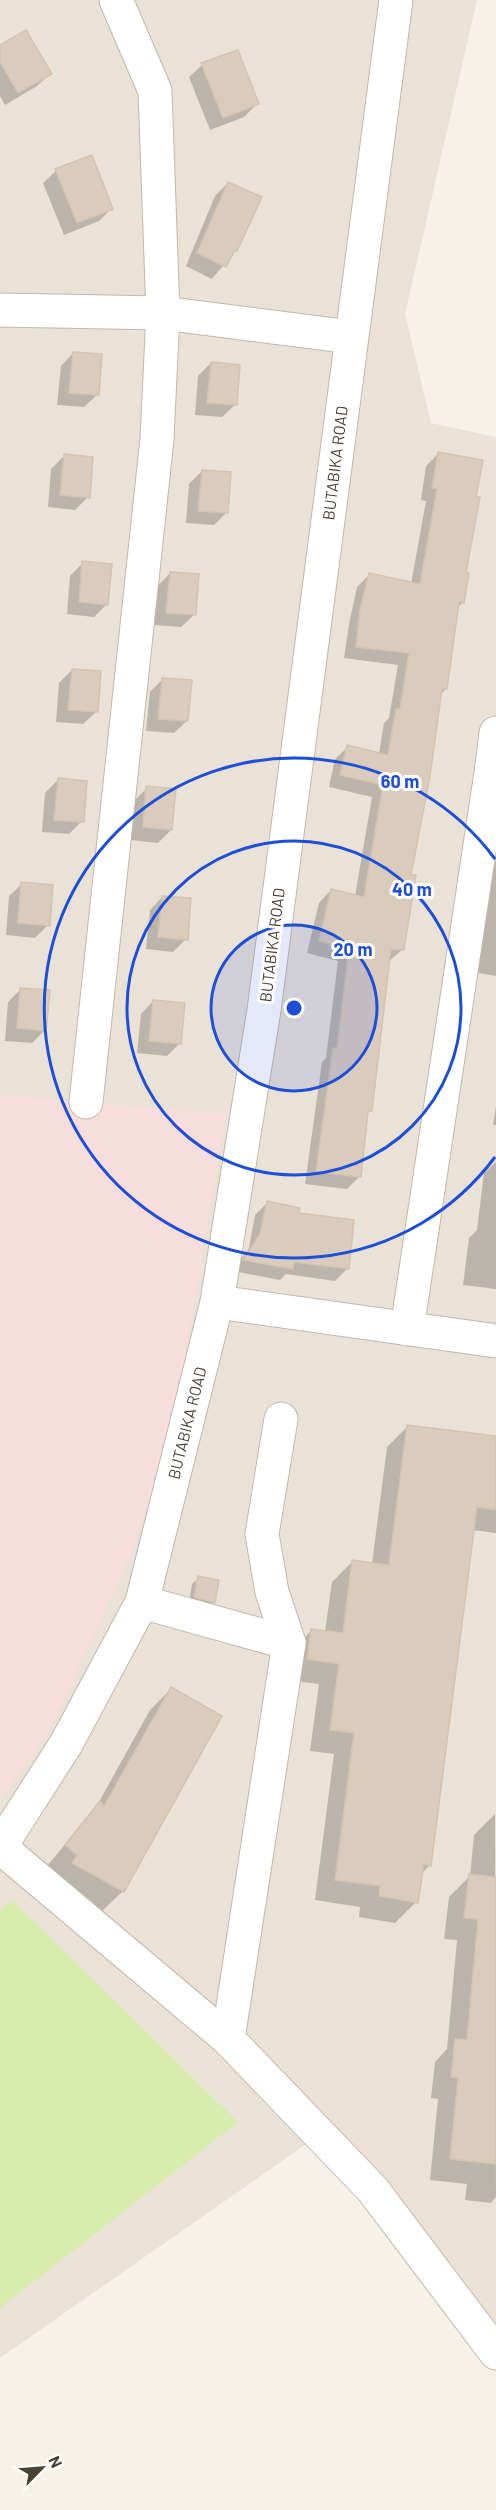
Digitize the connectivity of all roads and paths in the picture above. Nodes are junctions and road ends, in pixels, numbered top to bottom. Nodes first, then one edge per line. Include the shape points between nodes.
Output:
1 (117, 0) edge
2 (396, 0) edge
3 (0, 310) edge
4 (163, 313) junction
5 (351, 337) junction
6 (496, 734) edge
7 (494, 766) edge
8 (86, 1102) dead end
9 (217, 1302) junction
10 (407, 1329) junction
11 (496, 1341) edge
12 (281, 1419) dead end
13 (142, 1602) junction
14 (289, 1643) junction
15 (0, 1847) edge
16 (228, 2039) junction
17 (496, 2353) edge

1 - 4 street via 155,91
2 - 5 street, BUTABIKA ROAD
3 - 4 street
4 - 5 street
4 - 8 street via 157,439
5 - 9 street, BUTABIKA ROAD via 264,1010
6 - 7 street
7 - 10 street
9 - 10 street
9 - 13 street, BUTABIKA ROAD
10 - 11 street
12 - 14 street via 262,1534 272,1592
13 - 14 street
13 - 15 street, BUTABIKA ROAD via 66,1744
14 - 16 street
15 - 16 street
16 - 17 street via 373,2190

